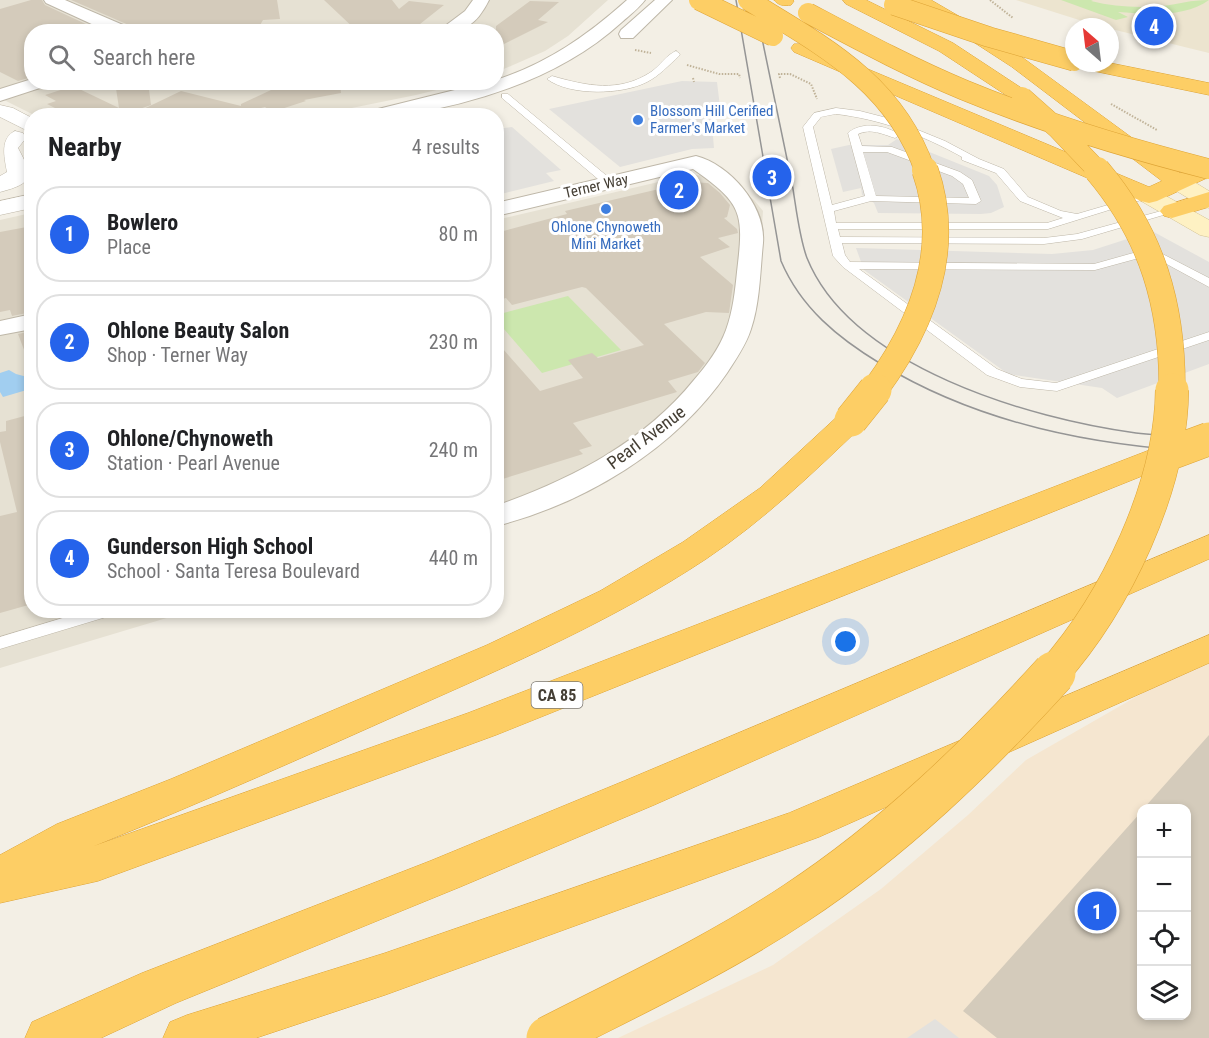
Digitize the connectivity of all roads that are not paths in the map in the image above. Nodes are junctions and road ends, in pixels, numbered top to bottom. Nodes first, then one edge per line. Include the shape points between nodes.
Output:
1 (52, 0) edge
2 (481, 0) edge
3 (637, 0) edge
4 (664, 0) edge
5 (699, 0) edge
6 (748, 0) edge
7 (783, 0) edge
8 (852, 0) edge
9 (918, 0) edge
10 (877, 5) edge
11 (106, 24) edge
12 (458, 24) edge
13 (676, 54) dead end
14 (1065, 59) edge
15 (1119, 70) edge
16 (552, 79) junction
17 (504, 81) edge
18 (24, 87) edge
19 (1209, 89) edge
20 (476, 90) edge
21 (0, 95) edge
22 (505, 96) junction
23 (409, 108) edge
24 (463, 108) edge
25 (0, 111) edge
26 (20, 136) edge
27 (857, 149) junction
28 (975, 160) junction
29 (1209, 168) edge
30 (1178, 182) junction
31 (609, 183) junction
32 (0, 185) edge
33 (24, 186) edge
34 (0, 191) edge
35 (1149, 196) junction
36 (741, 198) joint
37 (871, 198) junction
38 (1208, 200) edge
39 (24, 203) edge
40 (0, 208) edge
41 (504, 208) edge
42 (829, 209) junction
43 (1172, 211) junction
44 (1079, 218) junction
45 (832, 226) junction
46 (1209, 230) edge
47 (834, 240) junction
48 (847, 265) junction
49 (1209, 283) edge
50 (24, 323) edge
51 (0, 328) edge
52 (1209, 336) edge
53 (1209, 439) edge
54 (504, 514) edge
55 (1209, 546) edge
56 (83, 618) edge
57 (0, 643) edge
58 (1209, 648) edge
59 (0, 877) edge
60 (0, 884) edge
61 (49, 1038) edge
62 (187, 1038) edge
63 (548, 1038) edge

1 - 11 street
2 - 12 street via 478,8
3 - 17 street via 588,41 530,72
4 - 16 street via 608,49
5 - 35 highway, bridge via 801,48
6 - 59 highway, bridge via 833,52 880,94 910,135 926,165 933,193 936,255 919,316 903,350 851,420 771,495 695,550 613,600 500,654 72,836
7 - 29 highway, bridge via 893,57 984,98 1082,133
8 - 10 highway
9 - 30 highway via 1000,47
10 - 14 highway, bridge
10 - 63 highway, bridge via 1022,97 1108,182 1145,244 1168,312 1174,345 1171,427 1158,483 1116,581 1068,656 998,735 942,789 856,860 781,913
13 - 16 lane via 655,74 619,87 596,90
15 - 19 highway
16 - 22 street
18 - 21 street
20 - 23 street
22 - 24 street
22 - 31 lane
25 - 26 street via 6,112
26 - 32 street via 7,148 18,175
27 - 28 lane via 853,133 871,128
27 - 37 lane
27 - 37 lane via 888,149 956,174 968,182 976,201
28 - 42 lane via 943,143 867,114 842,111 818,115 808,127
28 - 44 lane via 1000,171 1024,199
29 - 30 highway
30 - 35 highway
30 - 38 main road
31 - 36 street, Terner Way via 696,162 731,186
31 - 41 street, Terner Way
33 - 34 street
35 - 43 main road
35 - 44 lane
36 - 54 street, Pearl Avenue via 752,217 753,232 741,322 727,355 707,383 674,420 616,463 544,500
37 - 42 lane
38 - 43 highway
39 - 40 street
42 - 45 lane
43 - 46 main road
43 - 47 lane via 1078,237 1044,241
44 - 45 lane via 1048,226 1015,228
45 - 47 lane
47 - 48 lane
48 - 49 lane via 1095,267 1151,251
48 - 52 lane via 992,372 1020,383 1057,387
50 - 51 street
53 - 60 highway, CA 85, bridge via 471,728 98,863
55 - 61 highway via 639,793 159,988
56 - 57 lane
58 - 62 highway via 804,825 385,974

